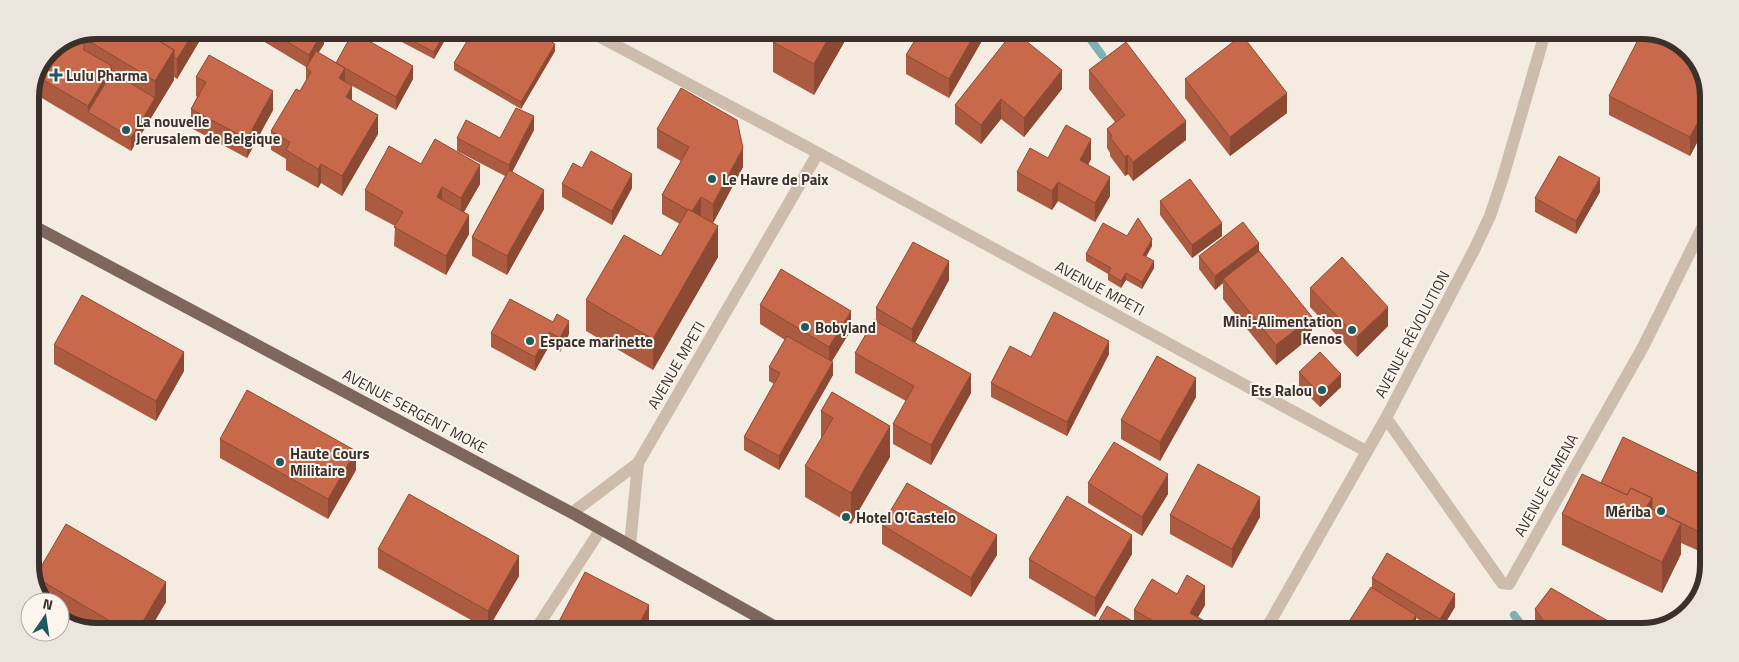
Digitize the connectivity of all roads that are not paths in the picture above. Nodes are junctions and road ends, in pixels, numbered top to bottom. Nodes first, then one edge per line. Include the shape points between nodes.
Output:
1 (604, 39) edge
2 (1543, 39) edge
3 (818, 153) junction
4 (39, 229) edge
5 (1700, 232) edge
6 (1386, 418) junction
7 (1366, 451) junction
8 (638, 463) junction
9 (572, 513) junction
10 (601, 529) junction
11 (630, 545) junction
12 (540, 623) edge
13 (769, 623) edge
14 (1269, 623) edge

1 - 3 street, AVENUE MPETI
2 - 6 street, AVENUE RÉVOLUTION via 1490,216
3 - 7 street, AVENUE MPETI
3 - 8 street, AVENUE MPETI
4 - 9 main road, AVENUE SERGENT MOKE
5 - 6 street, AVENUE GEMENA via 1643,347 1509,584 1502,583
6 - 7 street, AVENUE RÉVOLUTION
7 - 14 street, AVENUE RÉVOLUTION
8 - 9 street, AVENUE MPETI
8 - 11 street, AVENUE MPETI
9 - 10 main road, AVENUE SERGENT MOKE
10 - 11 main road, AVENUE SERGENT MOKE
10 - 12 street
11 - 13 main road, AVENUE SERGENT MOKE

